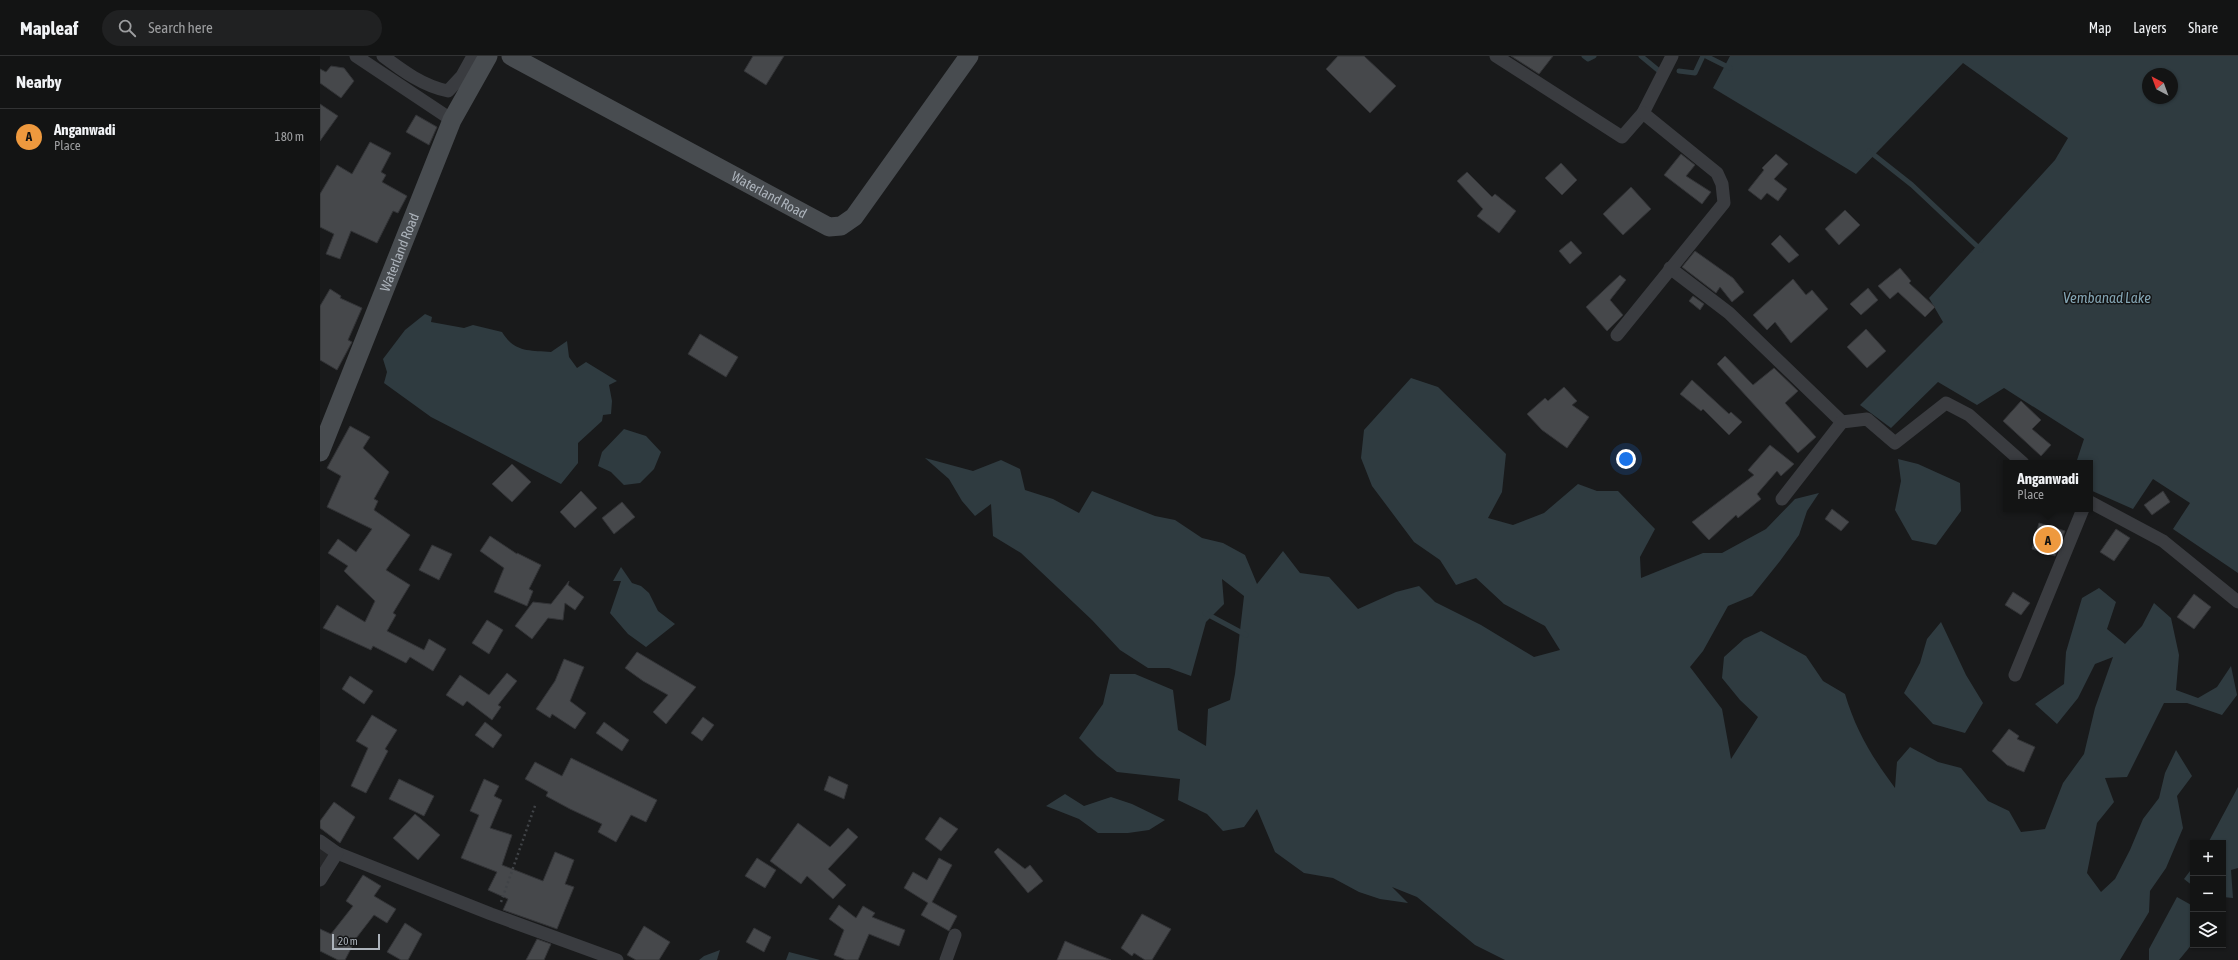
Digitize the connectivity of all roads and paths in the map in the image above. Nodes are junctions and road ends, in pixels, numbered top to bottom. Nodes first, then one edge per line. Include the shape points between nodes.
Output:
1 (356, 56) edge
2 (382, 56) edge
3 (473, 56) edge
4 (488, 56) edge
5 (511, 56) edge
6 (969, 56) edge
7 (1496, 56) edge
8 (1672, 56) edge
9 (1643, 113) junction
10 (452, 120) junction
11 (1670, 268) junction
12 (1617, 335) dead end
13 (1842, 422) junction
14 (320, 452) edge
15 (2020, 460) edge
16 (1782, 499) dead end
17 (2093, 504) edge
18 (2082, 512) edge
19 (2238, 602) edge
20 (2015, 675) dead end
21 (536, 803) dead end
22 (320, 841) edge
23 (337, 853) junction
24 (320, 880) edge
25 (495, 915) junction
26 (955, 935) dead end
27 (617, 960) edge
28 (946, 960) edge

1 - 10 street
2 - 3 street via 432,88 448,91 462,76
4 - 10 main road, Waterland Road
5 - 6 main road, Waterland Road via 829,227 841,226 854,217
7 - 9 street via 1622,137
8 - 9 street
9 - 11 street via 1717,173 1722,184 1724,204
10 - 14 main road, Waterland Road
11 - 12 street
11 - 13 street via 1729,313
13 - 15 street via 1867,419 1894,443 1946,403 1969,415
13 - 16 street
17 - 19 street via 2163,541
18 - 20 street
21 - 25 path
22 - 23 street
23 - 24 street
23 - 25 street
25 - 27 street
26 - 28 street

